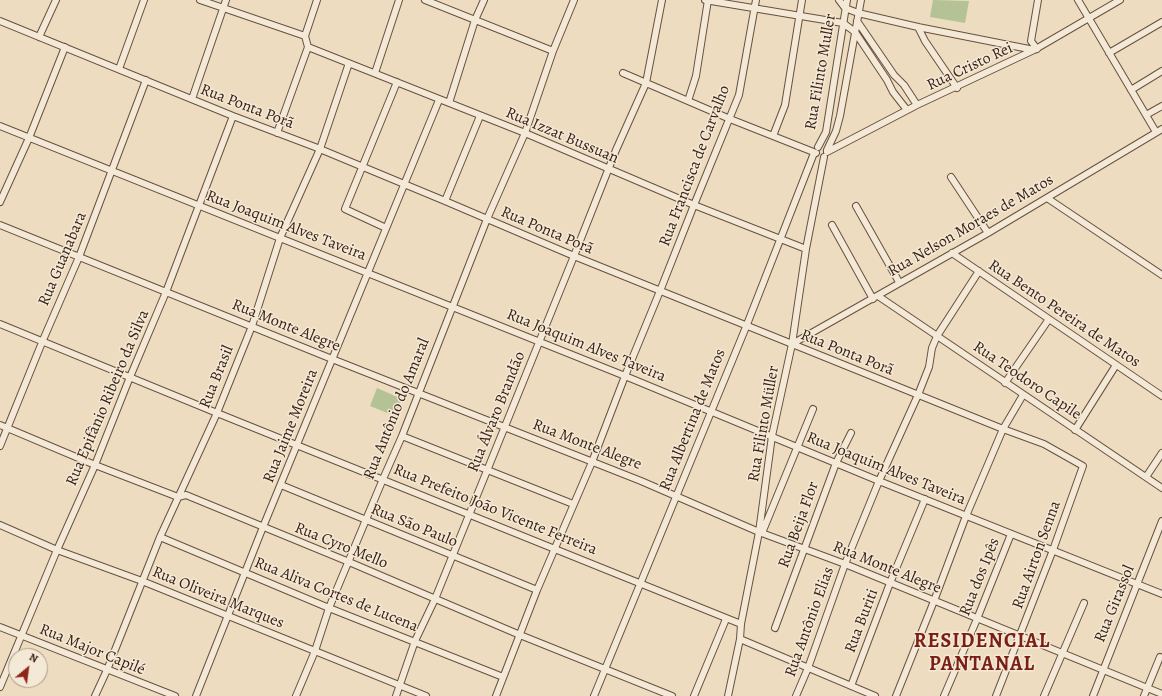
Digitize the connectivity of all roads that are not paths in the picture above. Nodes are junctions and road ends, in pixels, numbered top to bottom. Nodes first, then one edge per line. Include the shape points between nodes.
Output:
1 (56, 0) edge
2 (144, 0) edge
3 (200, 0) edge
4 (226, 0) edge
5 (317, 0) edge
6 (399, 0) edge
7 (426, 0) edge
8 (484, 0) edge
9 (574, 0) edge
10 (662, 0) edge
11 (705, 0) edge
12 (708, 0) edge
13 (756, 0) edge
14 (802, 0) edge
15 (839, 0) edge
16 (847, 0) edge
17 (860, 0) edge
18 (1038, 0) edge
19 (1078, 0) edge
20 (1120, 0) edge
21 (223, 8) junction
22 (755, 8) junction
23 (846, 8) junction
24 (858, 13) junction
25 (800, 15) junction
26 (1089, 18) junction
27 (475, 20) junction
28 (0, 21) edge
29 (857, 21) junction
30 (1162, 22) edge
31 (843, 23) junction
32 (918, 27) junction
33 (855, 32) junction
34 (305, 36) junction
35 (39, 37) junction
36 (65, 47) junction
37 (308, 47) junction
38 (1036, 50) junction
39 (553, 51) junction
40 (1109, 53) junction
41 (349, 63) junction
42 (119, 69) junction
43 (1162, 71) edge
44 (375, 73) junction
45 (623, 73) dead end
46 (146, 80) junction
47 (397, 82) junction
48 (646, 83) junction
49 (957, 88) junction
50 (1131, 90) junction
51 (192, 99) junction
52 (439, 100) junction
53 (688, 101) junction
54 (449, 103) junction
55 (917, 105) junction
56 (1162, 106) edge
57 (907, 110) junction
58 (1146, 115) junction
59 (233, 116) junction
60 (480, 116) junction
61 (730, 119) junction
62 (0, 126) edge
63 (1159, 130) edge
64 (277, 132) junction
65 (525, 133) junction
66 (773, 136) junction
67 (29, 138) junction
68 (320, 149) junction
69 (816, 151) junction
70 (826, 153) junction
71 (362, 167) junction
72 (608, 169) junction
73 (112, 171) junction
74 (951, 177) dead end
75 (404, 184) junction
76 (1047, 198) junction
77 (445, 201) junction
78 (0, 202) edge
79 (694, 205) junction
80 (199, 206) junction
81 (856, 206) dead end
82 (487, 219) junction
83 (0, 225) edge
84 (832, 225) dead end
85 (386, 228) junction
86 (988, 233) junction
87 (280, 238) junction
88 (780, 239) junction
89 (806, 249) junction
90 (952, 253) junction
91 (574, 256) junction
92 (79, 257) junction
93 (979, 271) junction
94 (368, 272) junction
95 (1162, 275) edge
96 (900, 282) junction
97 (166, 292) junction
98 (660, 292) junction
99 (875, 297) junction
100 (453, 307) junction
101 (1049, 319) junction
102 (0, 324) edge
103 (252, 326) junction
104 (746, 327) junction
105 (937, 336) junction
106 (43, 340) junction
107 (540, 342) junction
108 (792, 344) junction
109 (332, 359) junction
110 (1116, 365) junction
111 (625, 376) junction
112 (130, 377) junction
113 (1005, 382) junction
114 (419, 393) junction
115 (918, 395) junction
116 (1024, 395) junction
117 (1162, 396) edge
118 (813, 409) dead end
119 (711, 411) junction
120 (217, 413) junction
121 (0, 425) edge
122 (504, 427) junction
123 (7, 428) junction
124 (1002, 429) junction
125 (1075, 430) junction
126 (851, 433) dead end
127 (402, 436) junction
128 (772, 436) junction
129 (297, 444) junction
130 (0, 446) edge
131 (797, 447) junction
132 (1162, 452) edge
133 (592, 462) junction
134 (836, 463) junction
135 (95, 465) junction
136 (1083, 466) joint
137 (487, 469) junction
138 (1146, 477) junction
139 (383, 479) junction
140 (879, 481) junction
141 (281, 485) junction
142 (1162, 488) edge
143 (676, 496) junction
144 (178, 497) junction
145 (926, 500) junction
146 (573, 504) junction
147 (470, 514) junction
148 (966, 516) junction
149 (366, 520) junction
150 (1162, 521) edge
151 (0, 525) edge
152 (263, 527) junction
153 (761, 533) junction
154 (1011, 534) junction
155 (160, 537) junction
156 (555, 548) junction
157 (805, 548) junction
158 (57, 550) junction
159 (1053, 550) junction
160 (452, 556) junction
161 (349, 562) junction
162 (845, 564) junction
163 (245, 572) junction
164 (142, 581) junction
165 (890, 583) junction
166 (641, 584) junction
167 (1137, 584) junction
168 (537, 590) junction
169 (1162, 594) edge
170 (435, 599) junction
171 (934, 601) junction
172 (1084, 603) dead end
173 (329, 608) junction
174 (228, 616) junction
175 (726, 619) junction
176 (977, 619) junction
177 (741, 624) junction
178 (0, 627) edge
179 (775, 628) dead end
180 (520, 635) junction
181 (22, 636) junction
182 (1020, 636) junction
183 (740, 639) junction
184 (415, 641) junction
185 (315, 651) junction
186 (1063, 654) junction
187 (1160, 657) dead end
188 (605, 668) junction
189 (808, 668) junction
190 (107, 670) junction
191 (1102, 670) junction
192 (503, 677) junction
193 (400, 685) junction
194 (851, 686) junction
195 (0, 687) edge
196 (1147, 688) junction
197 (1162, 694) edge
198 (95, 696) edge
199 (174, 696) edge
200 (196, 696) edge
201 (296, 696) edge
202 (396, 696) edge
203 (426, 696) edge
204 (496, 696) edge
205 (594, 696) edge
206 (672, 696) edge
207 (694, 696) edge
208 (728, 696) edge
209 (796, 696) edge
210 (875, 696) edge
211 (896, 696) edge
212 (944, 696) edge
213 (996, 696) edge
214 (1044, 696) edge
215 (1093, 696) edge
216 (1144, 696) edge

1 - 35 street
2 - 42 street
3 - 21 street
4 - 21 street
5 - 34 street
6 - 44 street
7 - 27 street
8 - 27 street
9 - 39 street, Rua Antônio do Amaral
10 - 48 street, Rua Álvaro Brandão
11 - 12 street
12 - 22 street
12 - 53 street via 696,76
13 - 22 street, Rua Francisca de Carvalho
14 - 25 street
15 - 23 street
16 - 23 street, Rua Filinto Muller
17 - 24 street, Rua Filinto Müller
18 - 38 street via 1031,41
19 - 26 street
20 - 26 street, Rua Cristo Rei
21 - 34 street
21 - 51 street
22 - 25 street
22 - 61 street, Rua Francisca de Carvalho via 739,95
23 - 24 street
23 - 31 street, Rua Filinto Muller
24 - 29 street, Rua Filinto Müller
24 - 32 street
25 - 31 street
25 - 66 street via 785,105
26 - 38 street, Rua Cristo Rei
26 - 40 street
27 - 39 street
27 - 54 street
28 - 35 street, Rua Ponta Porã
29 - 33 street, Rua Filinto Müller
29 - 55 street
30 - 40 street
31 - 33 street
31 - 69 street, Rua Filinto Muller via 826,132
32 - 38 street
32 - 49 street
33 - 57 street
33 - 70 street, Rua Filinto Müller via 840,116
34 - 37 street
35 - 36 street, Rua Ponta Porã
36 - 42 street, Rua Ponta Porã
36 - 67 street
37 - 41 street, Rua Izzat Bussuan
37 - 64 street
38 - 49 street, Rua Cristo Rei
39 - 65 street, Rua Antônio do Amaral
40 - 50 street
41 - 44 street, Rua Izzat Bussuan
41 - 68 street, Rua Brasil
42 - 46 street, Rua Ponta Porã
43 - 50 street
44 - 47 street, Rua Izzat Bussuan
45 - 48 street
46 - 51 street, Rua Ponta Porã
46 - 73 street, Rua Guanabara
47 - 52 street, Rua Izzat Bussuan
47 - 71 street
48 - 53 street
48 - 72 street, Rua Álvaro Brandão
49 - 55 street, Rua Cristo Rei
50 - 58 street
51 - 59 street, Rua Ponta Porã
52 - 54 street, Rua Izzat Bussuan
52 - 75 street, Rua Jaime Moreira
53 - 61 street
54 - 60 street, Rua Izzat Bussuan
55 - 57 street, Rua Cristo Rei
56 - 58 street
57 - 70 street, Rua Cristo Rei
58 - 63 street
59 - 64 street, Rua Ponta Porã
59 - 80 street, Rua Epifânio Ribeiro da Silva
60 - 65 street, Rua Izzat Bussuan
60 - 77 street
61 - 66 street
61 - 79 street, Rua Francisca de Carvalho
62 - 67 street, Rua Joaquim Alves Taveira
63 - 76 street, Rua Nelson Moraes de Matos
64 - 68 street, Rua Ponta Porã
65 - 72 street, Rua Izzat Bussuan
65 - 82 street, Rua Antônio do Amaral
66 - 69 street
67 - 73 street, Rua Joaquim Alves Taveira
67 - 78 street
68 - 71 street, Rua Ponta Porã
68 - 87 street, Rua Brasil
69 - 70 street via 818,157
69 - 70 street via 822,146
69 - 88 street, Rua Albertina de Matos
70 - 89 street, Rua Filinto Müller
71 - 75 street, Rua Ponta Porã
71 - 85 street via 345,209
72 - 79 street, Rua Izzat Bussuan
72 - 91 street, Rua Álvaro Brandão
73 - 80 street, Rua Joaquim Alves Taveira
73 - 92 street, Rua Guanabara
74 - 86 street
75 - 77 street, Rua Ponta Porã
75 - 85 street, Rua Jaime Moreira
76 - 86 street, Rua Nelson Moraes de Matos
76 - 95 street
77 - 82 street, Rua Ponta Porã
79 - 88 street, Rua Izzat Bussuan
79 - 98 street, Rua Francisca de Carvalho
80 - 87 street, Rua Joaquim Alves Taveira
80 - 97 street, Rua Epifânio Ribeiro da Silva
81 - 96 street
82 - 91 street, Rua Ponta Porã
82 - 100 street, Rua Antônio do Amaral
83 - 92 street, Rua Monte Alegre
84 - 99 street
85 - 94 street, Rua Jaime Moreira
86 - 90 street, Rua Nelson Moraes de Matos
87 - 94 street, Rua Joaquim Alves Taveira
87 - 103 street, Rua Brasil
88 - 89 street, Rua Izzat Bussuan
88 - 104 street, Rua Albertina de Matos
89 - 108 street, Rua Filinto Müller
90 - 93 street, Rua Bento Pereira de Matos
90 - 96 street, Rua Nelson Moraes de Matos
91 - 98 street, Rua Ponta Porã
91 - 107 street, Rua Álvaro Brandão
92 - 97 street, Rua Monte Alegre
92 - 106 street, Rua Guanabara
93 - 101 street, Rua Bento Pereira de Matos
93 - 105 street, Rua Antônio Elias
94 - 100 street, Rua Joaquim Alves Taveira
94 - 109 street, Rua Jaime Moreira
96 - 99 street, Rua Nelson Moraes de Matos
97 - 103 street, Rua Monte Alegre
97 - 112 street, Rua Epifânio Ribeiro da Silva
98 - 104 street, Rua Ponta Porã
98 - 111 street, Rua Francisca de Carvalho
99 - 105 street, Rua Teodoro Capile
99 - 108 street, Rua Nelson Moraes de Matos
100 - 107 street, Rua Joaquim Alves Taveira
100 - 114 street, Rua Antônio do Amaral
101 - 110 street, Rua Bento Pereira de Matos
101 - 113 street
102 - 106 street, Rua Prefeito João Vicente Ferreira
103 - 109 street, Rua Monte Alegre
103 - 120 street, Rua Brasil
104 - 108 street, Rua Ponta Porã
104 - 119 street, Rua Albertina de Matos
105 - 113 street, Rua Teodoro Capile
105 - 115 street, Rua Antônio Elias
106 - 112 street, Rua Prefeito João Vicente Ferreira
106 - 123 street, Rua Guanabara
107 - 111 street, Rua Joaquim Alves Taveira
107 - 122 street, Rua Álvaro Brandão
108 - 115 street, Rua Ponta Porã
108 - 128 street, Rua Filinto Müller
109 - 114 street, Rua Monte Alegre
109 - 129 street, Rua Jaime Moreira
110 - 117 street, Rua Bento Pereira de Matos
110 - 125 street
111 - 119 street, Rua Joaquim Alves Taveira
111 - 133 street, Rua Francisca de Carvalho
112 - 120 street, Rua Prefeito João Vicente Ferreira
112 - 135 street, Rua Epifânio Ribeiro da Silva
113 - 116 street, Rua Teodoro Capile
114 - 122 street, Rua Monte Alegre
114 - 127 street, Rua Antônio do Amaral
115 - 124 street, Rua Ponta Porã
115 - 140 street, Rua Antônio Elias
116 - 124 street
116 - 125 street, Rua Teodoro Capile
118 - 131 street
119 - 128 street, Rua Joaquim Alves Taveira
119 - 143 street, Rua Albertina de Matos
120 - 129 street, Rua Prefeito João Vicente Ferreira
120 - 144 street, Rua Brasil
121 - 123 street, Rua Cyro Mello
122 - 133 street, Rua Monte Alegre
122 - 137 street, Rua Álvaro Brandão
123 - 130 street, Rua Guanabara
123 - 135 street, Rua Cyro Mello
124 - 136 street, Rua Ponta Porã via 1044,444
124 - 148 street
125 - 138 street, Rua Teodoro Capile
126 - 134 street, Rua Beija Flor
127 - 137 street
127 - 139 street, Rua Antônio do Amaral
128 - 131 street, Rua Joaquim Alves Taveira
128 - 153 street, Rua Filinto Müller
129 - 139 street, Rua Prefeito João Vicente Ferreira
129 - 141 street, Rua Jaime Moreira
131 - 134 street, Rua Joaquim Alves Taveira
131 - 153 street
132 - 138 street
133 - 143 street, Rua Monte Alegre
133 - 146 street, Rua Francisca de Carvalho
134 - 140 street, Rua Joaquim Alves Taveira
134 - 157 street, Rua Beija Flor
135 - 144 street, Rua Cyro Mello
135 - 158 street, Rua Epifânio Ribeiro da Silva
136 - 159 street, Rua Airton Senna
137 - 146 street
137 - 147 street, Rua Álvaro Brandão
138 - 142 street, Rua Teodoro Capile
139 - 147 street, Rua Prefeito João Vicente Ferreira
139 - 149 street, Rua Antônio do Amaral
140 - 145 street, Rua Joaquim Alves Taveira
140 - 162 street, Rua Antônio Elias
141 - 149 street, Rua São Paulo
141 - 152 street, Rua Jaime Moreira
143 - 153 street, Rua Monte Alegre
143 - 166 street, Rua Albertina de Matos
144 - 152 street, Rua Cyro Mello via 186,495
144 - 155 street, Rua Brasil
145 - 148 street, Rua Joaquim Alves Taveira
145 - 165 street, Rua Buriti
146 - 156 street, Rua Francisca de Carvalho
147 - 156 street, Rua Prefeito João Vicente Ferreira
147 - 160 street, Rua Álvaro Brandão
148 - 154 street, Rua Joaquim Alves Taveira
148 - 171 street
149 - 160 street, Rua São Paulo
149 - 161 street, Rua Antônio do Amaral
150 - 167 street, Rua Girassol
151 - 158 street, Rua Oliveira Marques
152 - 161 street, Rua Cyro Mello
152 - 163 street, Rua Jaime Moreira
153 - 157 street, Rua Monte Alegre
153 - 177 street, Rua Filinto Müller
154 - 159 street, Rua Joaquim Alves Taveira
154 - 176 street, Rua dos Ipês
155 - 163 street, Rua Aliva Cortes de Lucena
155 - 164 street, Rua Brasil
156 - 166 street, Rua Prefeito João Vicente Ferreira
156 - 168 street, Rua Francisca de Carvalho
157 - 162 street, Rua Monte Alegre
157 - 179 street, Rua Beija Flor
158 - 164 street, Rua Oliveira Marques
158 - 181 street, Rua Epifânio Ribeiro da Silva
159 - 167 street, Rua Joaquim Alves Taveira
159 - 182 street, Rua Airton Senna
160 - 168 street, Rua São Paulo
160 - 170 street, Rua Álvaro Brandão
161 - 170 street, Rua Cyro Mello
161 - 173 street, Rua Antônio do Amaral
162 - 165 street, Rua Monte Alegre
162 - 189 street, Rua Antônio Elias
163 - 173 street, Rua Aliva Cortes de Lucena
163 - 174 street, Rua Jaime Moreira
164 - 174 street, Rua Oliveira Marques
164 - 190 street, Rua Brasil
165 - 171 street, Rua Monte Alegre
165 - 194 street, Rua Buriti
166 - 175 street, Rua Prefeito João Vicente Ferreira
166 - 188 street, Rua Albertina de Matos
167 - 169 street, Rua Joaquim Alves Taveira
167 - 191 street, Rua Girassol
168 - 180 street, Rua Francisca de Carvalho
170 - 180 street, Rua Cyro Mello
170 - 184 street, Rua Álvaro Brandão
171 - 176 street, Rua Monte Alegre
171 - 211 street
172 - 186 street
173 - 184 street, Rua Aliva Cortes de Lucena
173 - 185 street, Rua Antônio do Amaral
174 - 185 street, Rua Oliveira Marques
174 - 200 street, Rua Jaime Moreira
175 - 177 street, Rua Prefeito João Vicente Ferreira
175 - 207 street
176 - 182 street, Rua Monte Alegre
176 - 212 street, Rua dos Ipês
177 - 183 street, Rua Filinto Müller
178 - 181 street, Rua Major Capilé
180 - 188 street, Rua Cyro Mello
180 - 192 street, Rua Francisca de Carvalho
181 - 190 street, Rua Major Capilé
181 - 195 street, Rua Epifânio Ribeiro da Silva
182 - 186 street, Rua Monte Alegre
182 - 213 street, Rua Airton Senna
183 - 189 street
183 - 208 street, Rua Filinto Müller
184 - 192 street, Rua Aliva Cortes de Lucena
184 - 193 street, Rua Álvaro Brandão
185 - 193 street, Rua Oliveira Marques
185 - 201 street, Rua Antônio do Amaral
186 - 191 street, Rua Monte Alegre
186 - 214 street
187 - 196 street
188 - 205 street, Rua Albertina de Matos
188 - 206 street, Rua Cyro Mello
189 - 194 street
189 - 209 street, Rua Antônio Elias
190 - 198 street, Rua Brasil
190 - 199 street, Rua Major Capilé
191 - 196 street, Rua Monte Alegre
191 - 215 street, Rua Girassol
192 - 204 street, Rua Francisca de Carvalho
193 - 202 street, Rua Álvaro Brandão
193 - 203 street, Rua Oliveira Marques
194 - 210 street
196 - 197 street, Rua Monte Alegre
196 - 216 street

